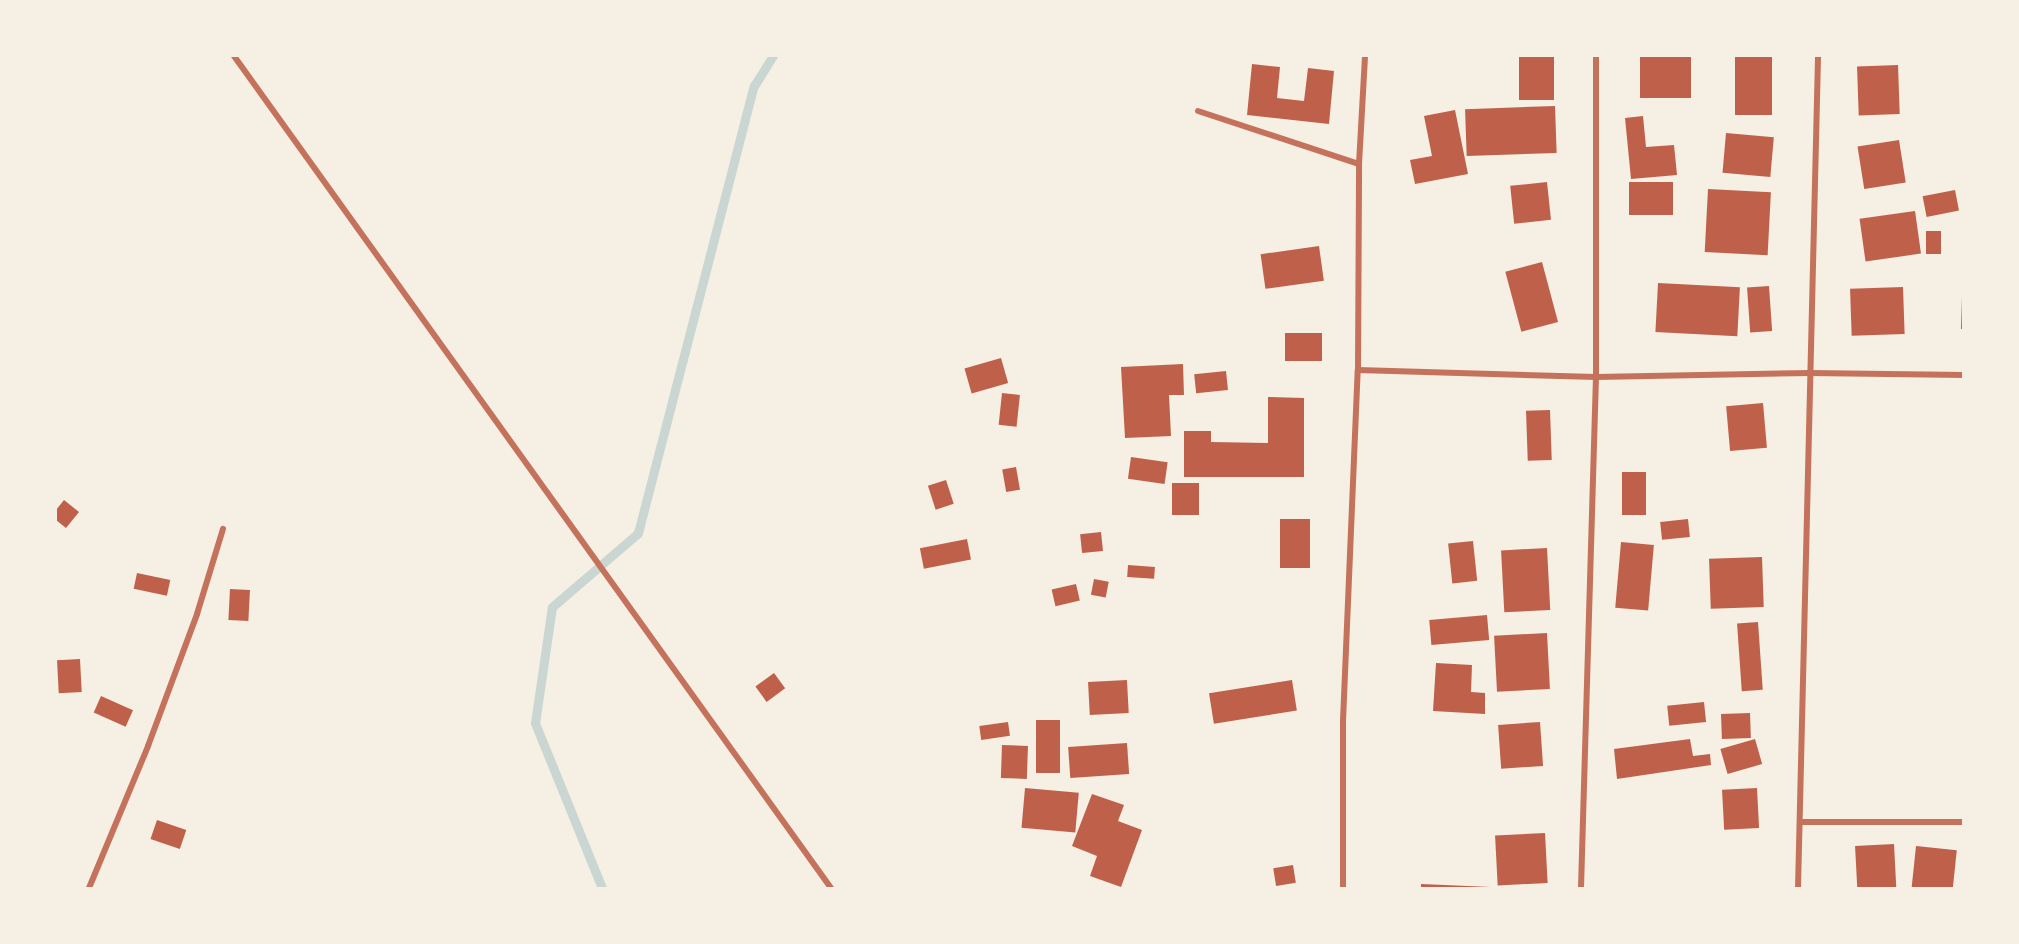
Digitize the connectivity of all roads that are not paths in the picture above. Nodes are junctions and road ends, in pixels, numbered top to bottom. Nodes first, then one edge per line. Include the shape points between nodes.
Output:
1 (234, 56) edge
2 (1365, 56) edge
3 (1596, 56) edge
4 (1818, 56) edge
5 (1198, 111) dead end
6 (1359, 164) junction
7 (1358, 370) junction
8 (1810, 373) junction
9 (1964, 375) edge
10 (1596, 377) junction
11 (223, 529) dead end
12 (1800, 822) junction
13 (1964, 822) edge
14 (89, 888) edge
15 (831, 888) edge
16 (1343, 888) edge
17 (1581, 888) edge
18 (1798, 888) edge

1 - 15 street
2 - 6 street
3 - 10 street
4 - 8 street
5 - 6 street
6 - 7 street
7 - 10 street
7 - 16 street via 1343,721
8 - 9 street
8 - 10 street
8 - 12 street
10 - 17 street
11 - 14 street via 197,614 148,746
12 - 13 street
12 - 18 street

